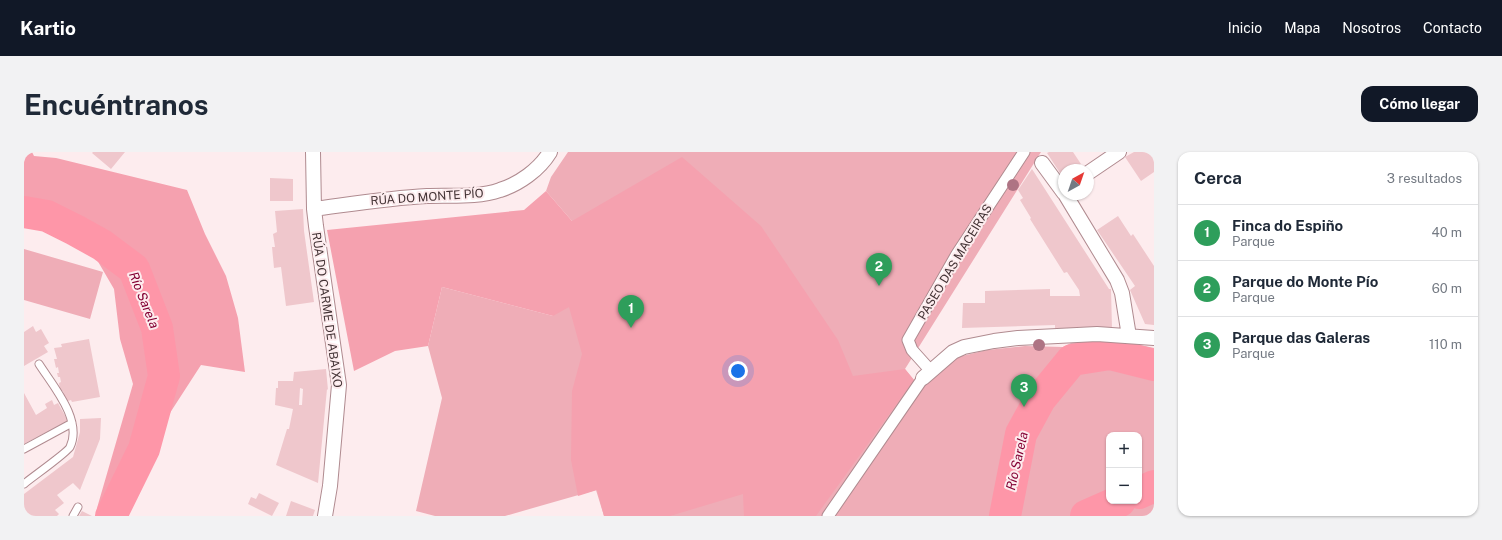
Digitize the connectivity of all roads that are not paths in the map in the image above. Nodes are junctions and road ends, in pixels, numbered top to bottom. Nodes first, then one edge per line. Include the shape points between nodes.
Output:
1 (313, 152) edge
2 (550, 152) edge
3 (1024, 152) edge
4 (1119, 152) edge
5 (1042, 163) dead end
6 (1094, 169) edge
7 (1058, 184) edge
8 (1069, 200) edge
9 (314, 209) junction
10 (1129, 336) junction
11 (1154, 338) edge
12 (39, 364) dead end
13 (926, 374) junction
14 (72, 423) junction
15 (24, 449) edge
16 (24, 484) edge
17 (78, 507) dead end
18 (73, 516) edge
19 (325, 516) edge
20 (828, 516) edge

1 - 9 street, RÚA DO CARME DE ABAIXO
2 - 9 street, RÚA DO MONTE PÍO via 526,177 486,194 385,199
3 - 13 street, PASEO DAS MACEIRAS via 957,254 908,340
4 - 6 street
5 - 7 street
8 - 10 street via 1122,293
9 - 19 street, RÚA DO CARME DE ABAIXO via 339,385
10 - 11 street
10 - 13 street via 1097,334 994,341 953,352
12 - 14 lane via 67,408
13 - 20 street
14 - 15 lane
14 - 16 lane via 70,448
17 - 18 lane

